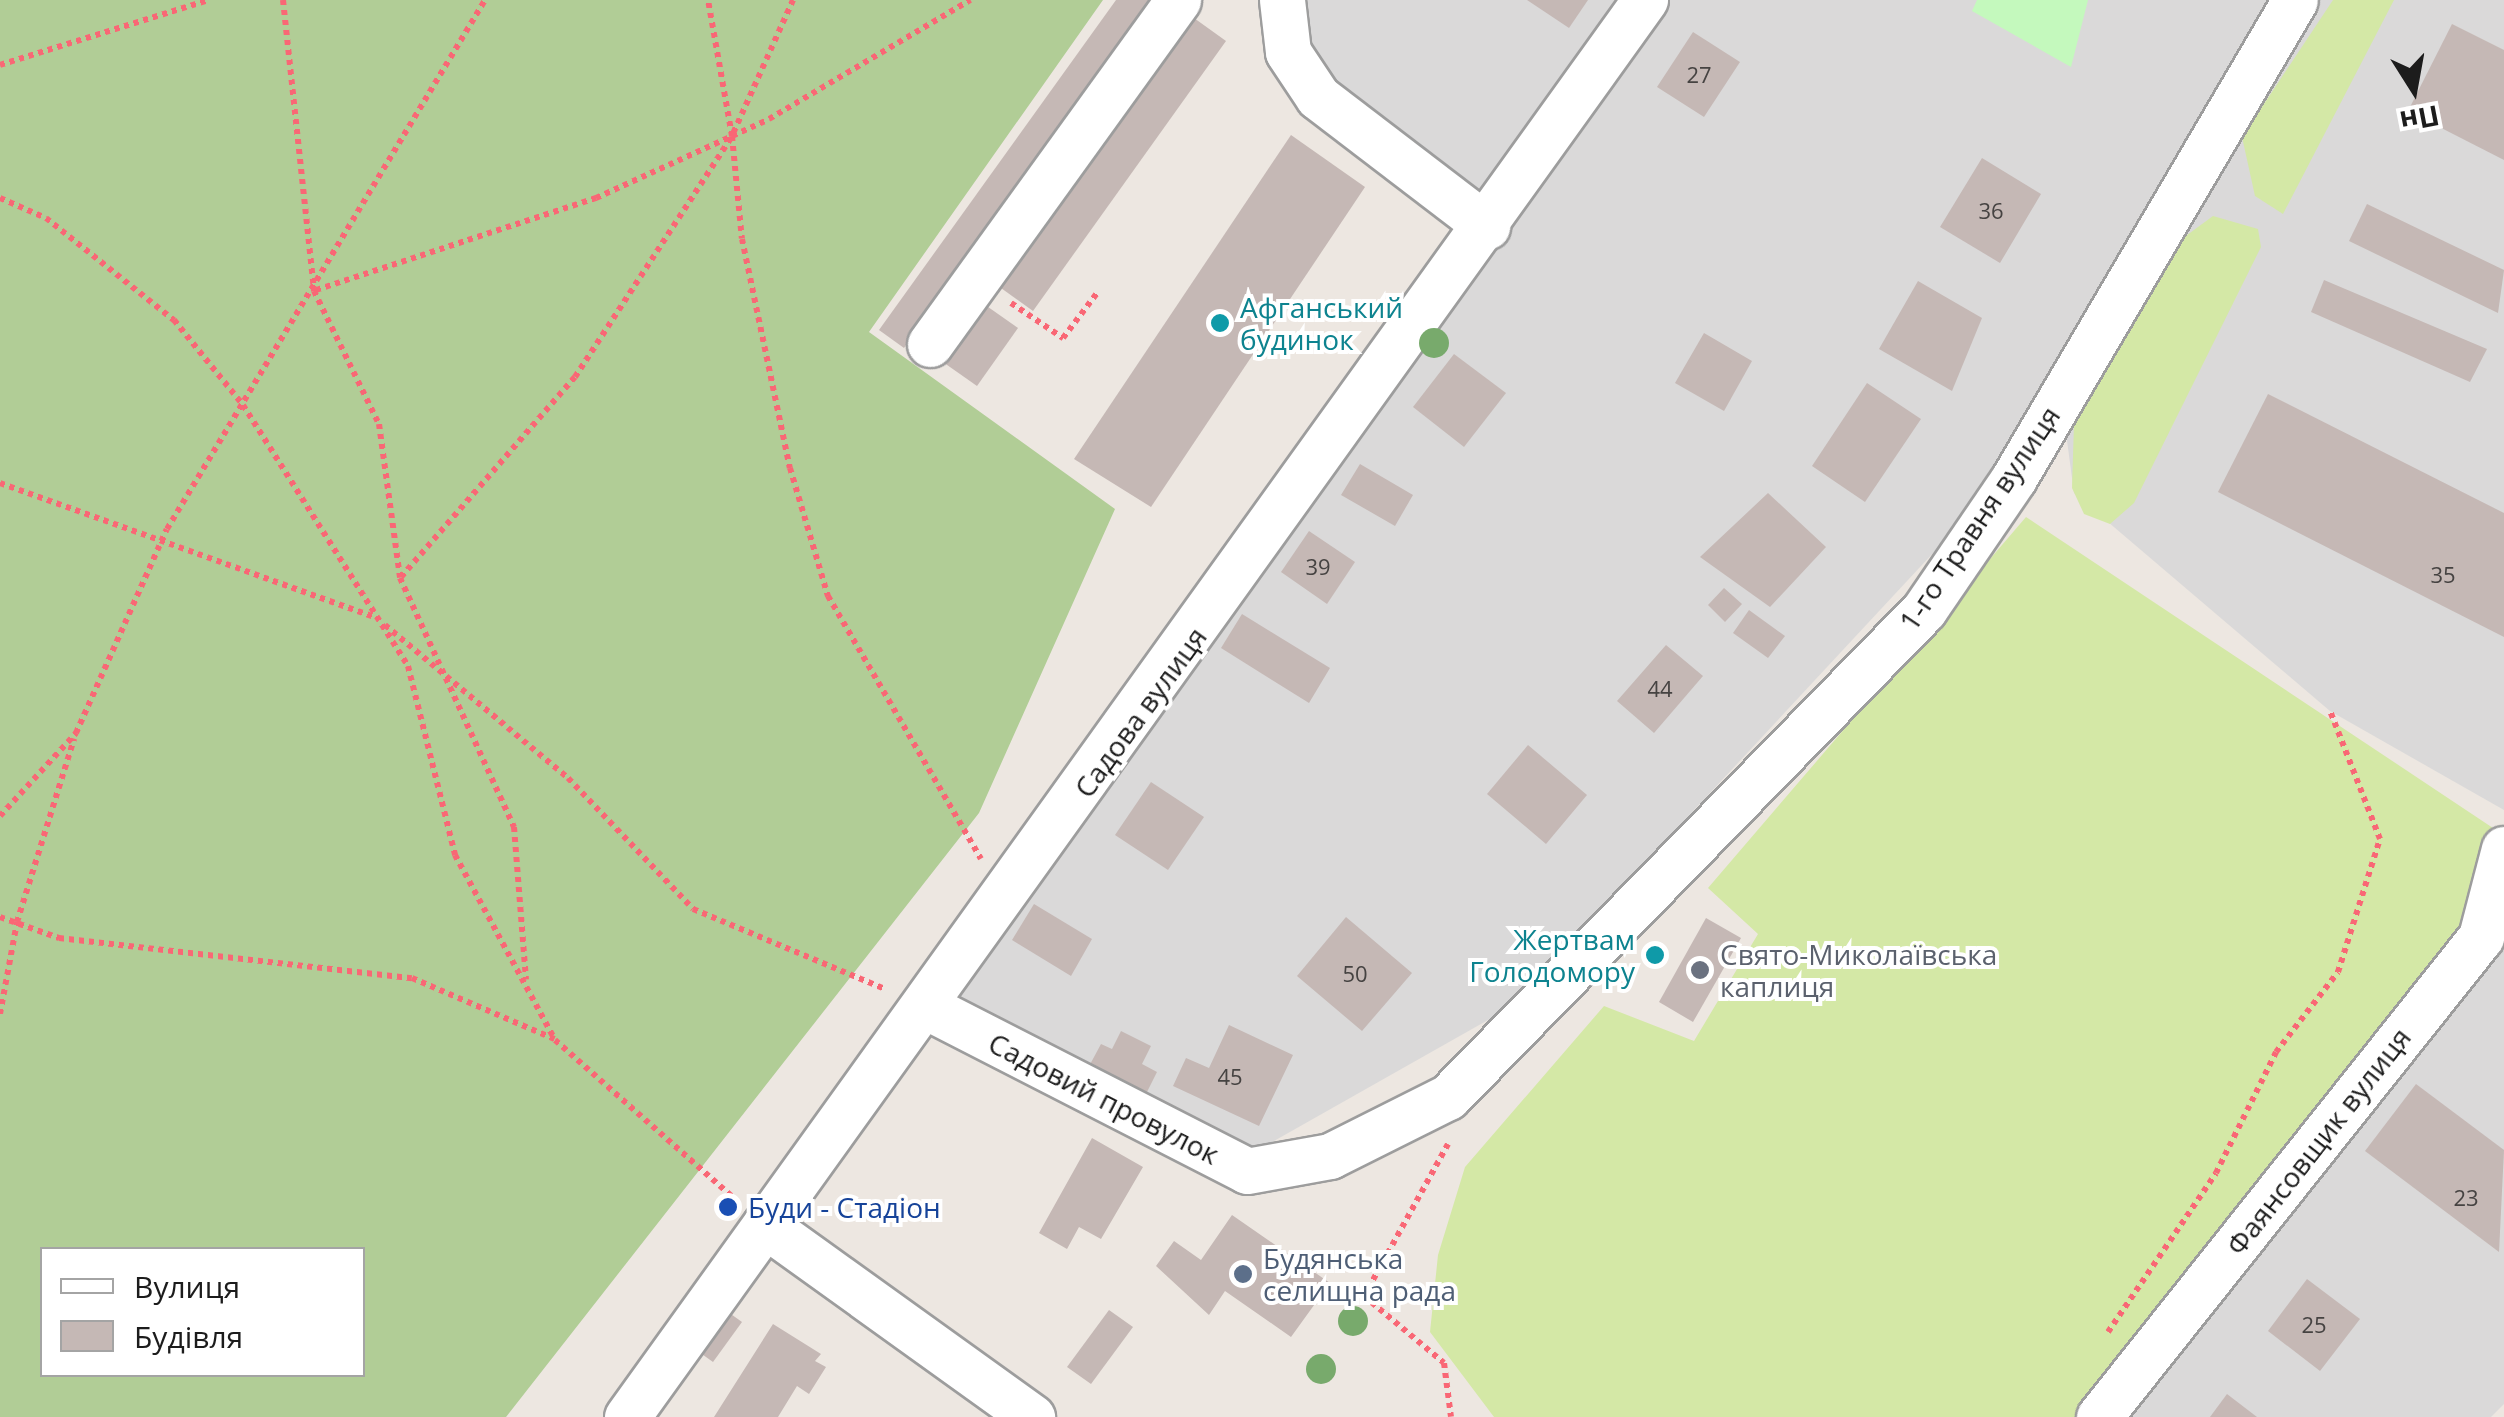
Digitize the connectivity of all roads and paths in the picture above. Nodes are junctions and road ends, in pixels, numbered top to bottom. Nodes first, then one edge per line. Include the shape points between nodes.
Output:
1 (210, 0) edge
2 (283, 0) edge
3 (485, 0) edge
4 (708, 0) edge
5 (793, 0) edge
6 (970, 0) edge
7 (1178, 0) edge
8 (1282, 0) edge
9 (1645, 0) edge
10 (2295, 0) edge
11 (0, 65) edge
12 (732, 136) junction
13 (0, 198) edge
14 (1487, 226) junction
15 (976, 280) junction
16 (314, 291) junction
17 (1097, 292) dead end
18 (930, 344) dead end
19 (244, 405) junction
20 (0, 483) edge
21 (165, 536) junction
22 (400, 578) junction
23 (378, 618) junction
24 (446, 679) junction
25 (2330, 711) dead end
26 (76, 733) junction
27 (0, 816) edge
28 (2504, 849) edge
29 (1010, 895) junction
30 (0, 917) edge
31 (17, 922) junction
32 (526, 986) junction
33 (929, 1008) junction
34 (0, 1014) edge
35 (555, 1040) junction
36 (1453, 1110) junction
37 (765, 1225) junction
38 (2095, 1351) dead end
39 (628, 1417) edge
40 (1032, 1417) edge
41 (1451, 1417) edge
42 (2099, 1417) edge

1 - 11 path
2 - 16 path
3 - 16 path
4 - 12 path
5 - 12 path
6 - 12 path
7 - 15 street
8 - 14 street via 1288,52 1318,97
9 - 14 street, Садова вулиця
10 - 36 street, 1-го Травня вулиця via 2014,478 1924,610
12 - 16 path via 596,198
12 - 22 path via 575,377
12 - 29 path via 746,258 828,596 952,822
13 - 19 path via 46,218 174,320
14 - 29 street, Садова вулиця
15 - 17 path via 1063,338
15 - 18 street
16 - 19 path
16 - 22 path via 379,424
19 - 21 path
19 - 23 path
20 - 21 path
21 - 23 path
21 - 26 path
22 - 24 path
23 - 24 path
23 - 32 path via 408,666 455,855
24 - 32 path via 514,827
24 - 33 path via 568,778 693,909
25 - 38 path via 2380,839 2338,972 2276,1052 2216,1173
26 - 27 path
26 - 31 path
28 - 42 street, Фаянсовщик вулиця via 2481,937
29 - 33 street, Садова вулиця
30 - 31 path
31 - 34 path
31 - 35 path via 60,938 412,978
32 - 35 path
33 - 36 street, Садовий провулок via 1247,1171 1330,1156
33 - 37 street, Садова вулиця
35 - 37 path
36 - 41 path via 1364,1296 1444,1363
37 - 39 street, Садова вулиця
37 - 40 street

